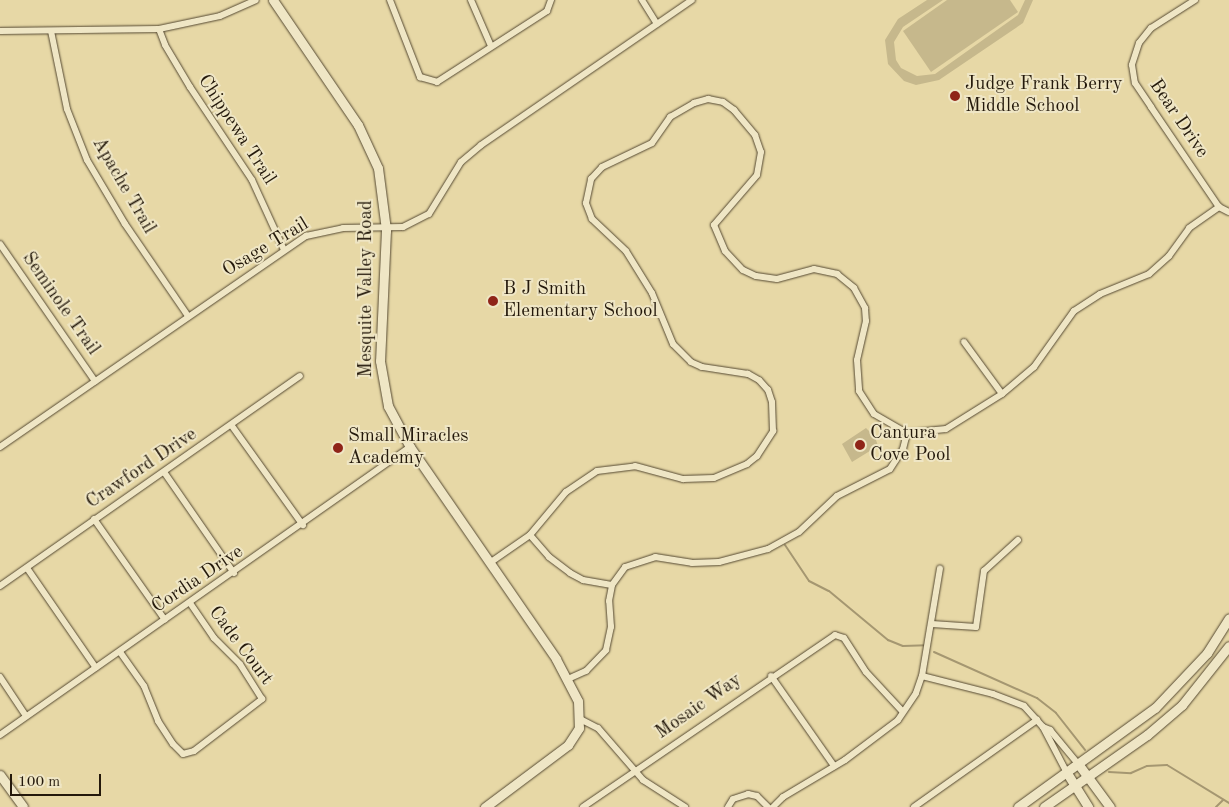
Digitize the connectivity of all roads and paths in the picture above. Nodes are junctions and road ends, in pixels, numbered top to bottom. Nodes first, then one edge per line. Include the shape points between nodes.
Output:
1 (256, 0) edge
2 (273, 0) edge
3 (390, 0) edge
4 (471, 0) edge
5 (642, 0) edge
6 (692, 0) edge
7 (1195, 0) edge
8 (551, 2) edge
9 (657, 24) junction
10 (160, 29) junction
11 (51, 31) junction
12 (0, 32) edge
13 (491, 46) junction
14 (1219, 207) junction
15 (1229, 212) edge
16 (386, 230) junction
17 (0, 244) edge
18 (284, 250) junction
19 (188, 316) junction
20 (964, 342) dead end
21 (300, 376) dead end
22 (95, 381) junction
23 (1002, 394) junction
24 (232, 426) junction
25 (907, 433) junction
26 (1, 443) edge
27 (410, 447) junction
28 (164, 472) junction
29 (94, 519) junction
30 (303, 525) junction
31 (530, 535) junction
32 (1018, 540) dead end
33 (491, 562) junction
34 (27, 568) junction
35 (940, 568) dead end
36 (234, 573) junction
37 (612, 585) junction
38 (0, 586) edge
39 (190, 603) junction
40 (1229, 618) edge
41 (165, 620) junction
42 (932, 624) junction
43 (1229, 646) edge
44 (120, 652) junction
45 (96, 668) junction
46 (770, 676) junction
47 (922, 676) junction
48 (0, 677) edge
49 (568, 679) junction
50 (903, 712) junction
51 (26, 716) junction
52 (580, 718) junction
53 (1037, 720) junction
54 (1043, 727) junction
55 (0, 734) edge
56 (1079, 765) junction
57 (834, 766) junction
58 (633, 771) junction
59 (1066, 773) junction
60 (0, 775) edge
61 (1088, 777) junction
62 (1074, 786) junction
63 (23, 807) edge
64 (485, 807) edge
65 (583, 807) edge
66 (685, 807) edge
67 (728, 807) edge
68 (768, 807) edge
69 (773, 807) edge
70 (914, 807) edge
71 (1018, 807) edge
72 (1044, 807) edge
73 (1088, 807) edge
74 (1110, 807) edge

1 - 10 street via 220,16
2 - 16 street, Mesquite Valley Road via 327,77 366,141 382,185
3 - 13 street via 420,77 429,82 454,74
4 - 13 street
5 - 9 street
6 - 9 street, Osage Trail
7 - 14 street, Bear Drive via 1151,28 1138,43 1132,65 1135,83
8 - 13 street via 547,11
9 - 16 street, Osage Trail via 480,145 461,162 429,214 403,227
10 - 11 street
10 - 18 street, Chippewa Trail via 165,45 190,87 252,180
11 - 12 street
11 - 19 street, Apache Trail via 67,109 87,160 125,224
14 - 15 street, Bear Drive
14 - 23 street via 1189,228 1169,256 1150,274 1100,294 1074,311 1034,367
16 - 18 street, Osage Trail via 330,230 306,236
16 - 27 street, Mesquite Valley Road via 380,361 388,406
17 - 22 street, Seminole Trail
18 - 19 street, Osage Trail
19 - 22 street, Osage Trail
20 - 23 street
21 - 24 street, Crawford Drive
22 - 26 street, Osage Trail
23 - 25 street via 946,429
24 - 28 street, Crawford Drive
24 - 30 street
25 - 31 street via 874,414 859,391 857,360 866,321 865,308 846,280 837,274 814,269 766,279 743,270 725,251 714,225 757,175 761,152 755,135 734,110 723,102 708,99 670,117 652,143 602,167 591,179 586,203 592,219 626,252 652,293 672,344 702,367 748,374 759,380 768,390 772,402 773,431 747,464 714,478 683,479 635,466 597,471 566,492
25 - 37 street via 903,448 890,469 838,496 799,532 768,549 719,562 692,563 655,557 637,561 625,567
27 - 30 street, Cordia Drive
27 - 33 street, Mesquite Valley Road
28 - 29 street, Crawford Drive
28 - 36 street
29 - 34 street, Crawford Drive
29 - 41 street
30 - 36 street, Cordia Drive
31 - 33 street
31 - 37 street via 549,557 570,573 583,580
32 - 42 street via 984,571 976,627
33 - 49 street, Mesquite Valley Road
34 - 38 street, Crawford Drive
34 - 45 street
35 - 42 street
36 - 39 street, Cordia Drive
37 - 49 street via 609,601 611,627 606,650 586,671
39 - 41 street, Cordia Drive
39 - 44 street, Cade Court via 214,638 240,664 262,700 194,751 183,754 173,744 158,721 144,686
40 - 56 street via 1206,653 1155,708
41 - 44 street, Cordia Drive
42 - 47 street
43 - 61 street via 1182,705 1147,735
44 - 45 street, Cordia Drive
45 - 51 street, Cordia Drive
46 - 50 street, Mosaic Way via 834,635 844,638 866,672
46 - 57 street
46 - 58 street, Mosaic Way
47 - 50 street
47 - 53 street via 1010,699 1024,706
48 - 51 street
49 - 52 street, Mesquite Valley Road via 578,701
50 - 57 street via 876,738
51 - 55 street, Cordia Drive
52 - 58 street via 598,728
52 - 64 street via 579,728 568,745
53 - 54 street
53 - 70 street
54 - 56 street via 1050,730
54 - 59 street
56 - 59 street
56 - 61 street
57 - 69 street via 783,797
58 - 65 street, Mosaic Way
58 - 66 street
59 - 62 street
59 - 71 street
60 - 63 street
61 - 62 street
61 - 74 street
62 - 72 street
62 - 73 street
67 - 68 street via 733,799 748,794 757,796

